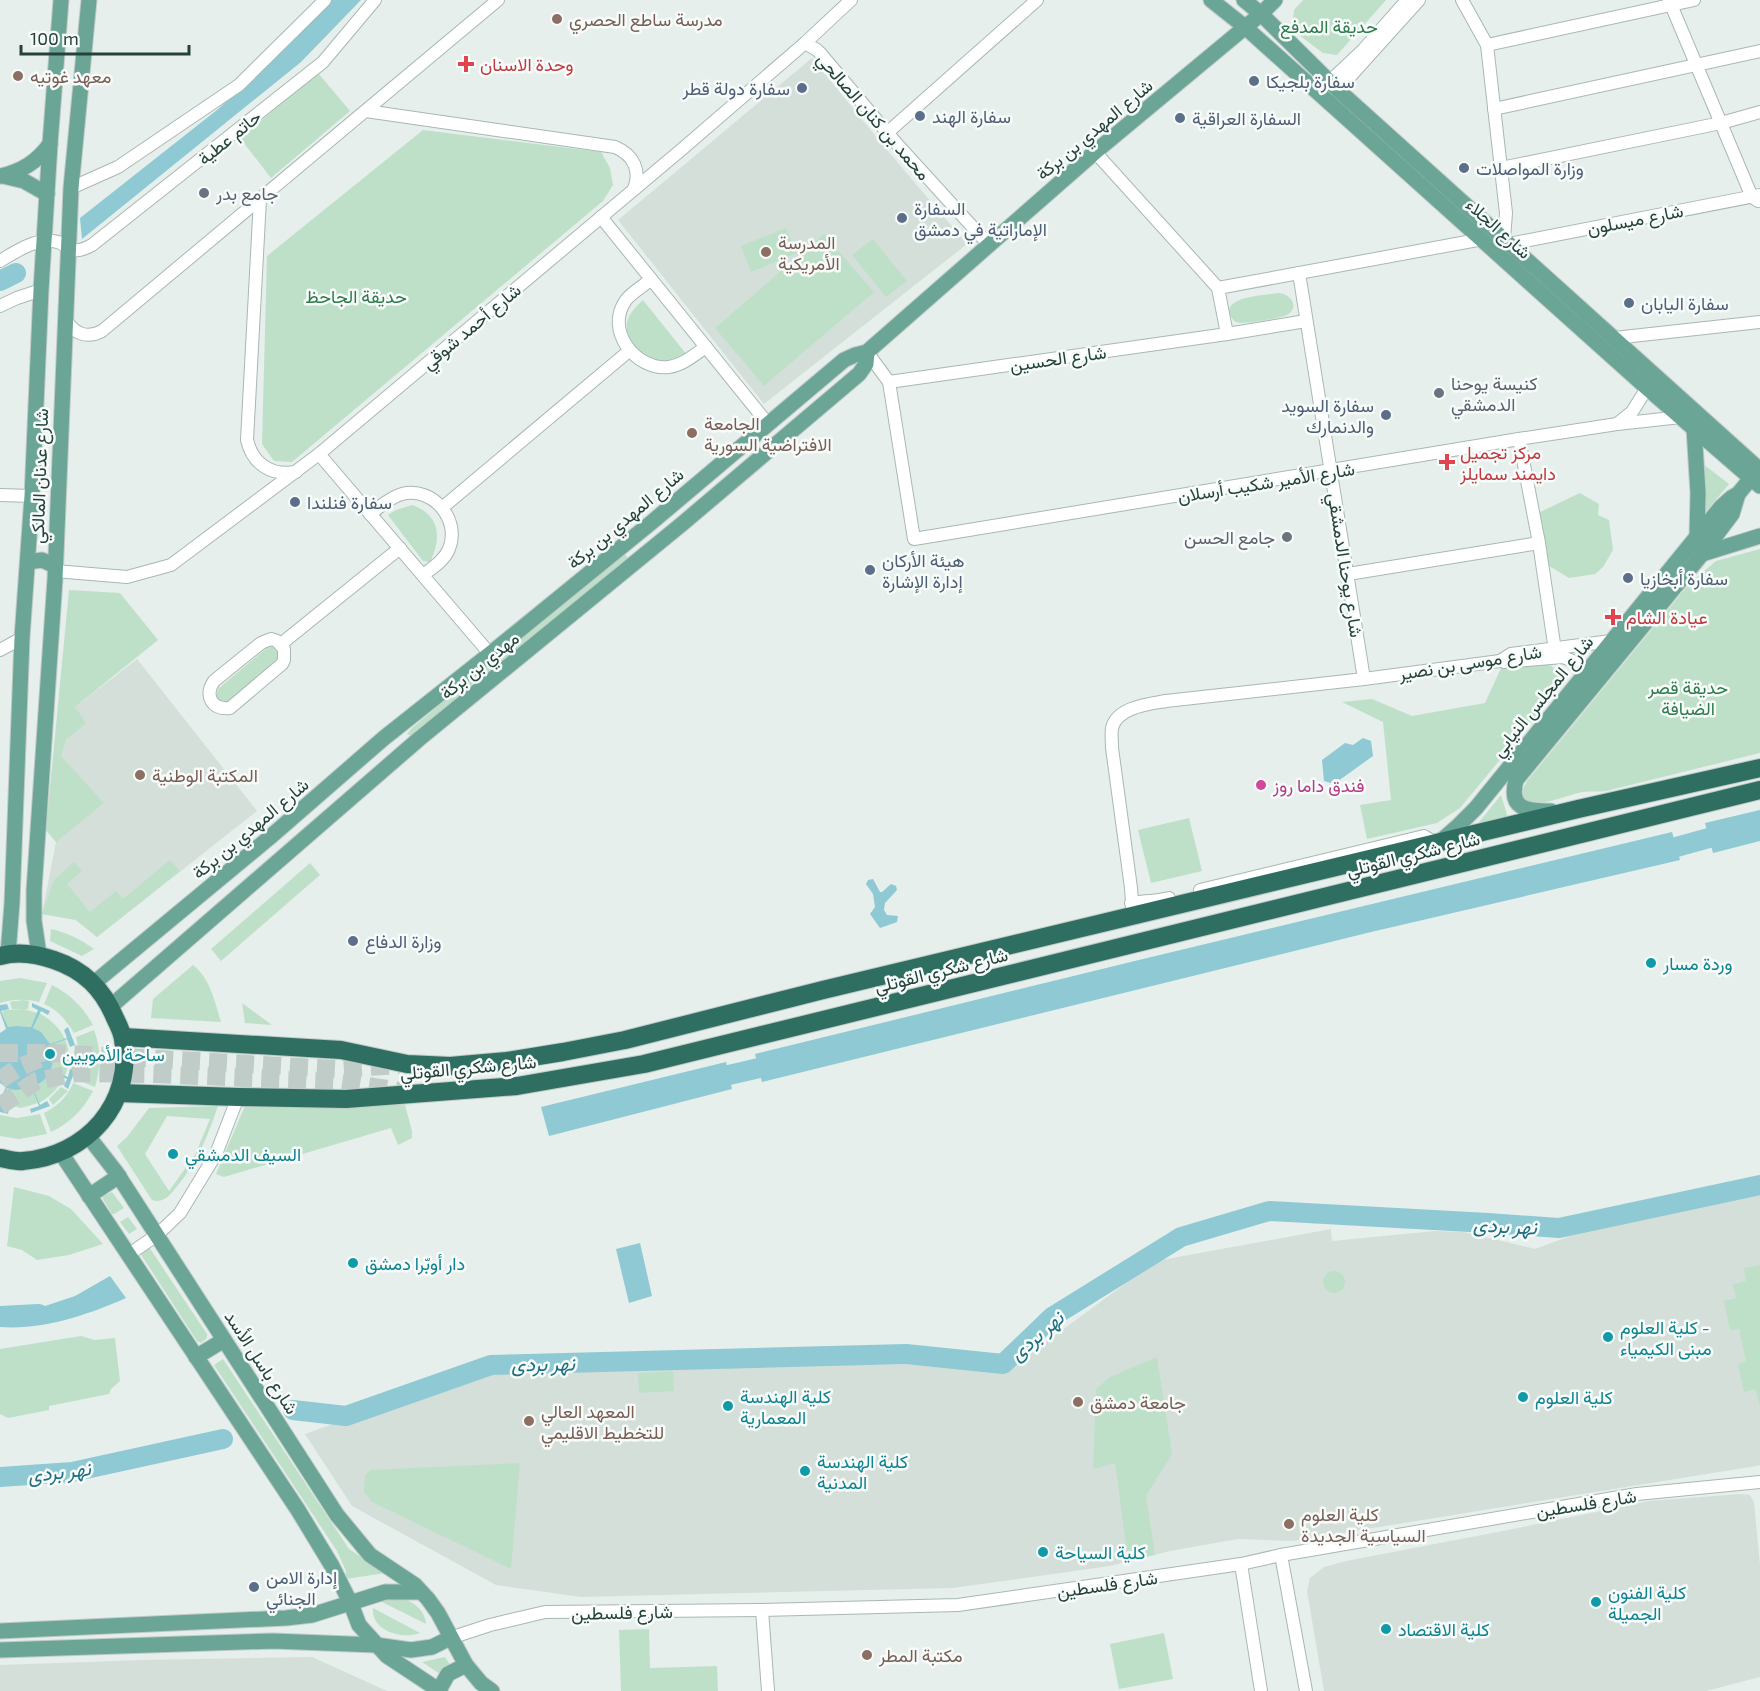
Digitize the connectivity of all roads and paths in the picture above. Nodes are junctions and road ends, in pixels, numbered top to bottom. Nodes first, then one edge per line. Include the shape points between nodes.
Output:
1 (61, 0) edge
2 (89, 0) edge
3 (325, 0) edge
4 (375, 0) edge
5 (498, 0) edge
6 (851, 0) edge
7 (1037, 0) edge
8 (1211, 0) edge
9 (1244, 0) edge
10 (1275, 0) edge
11 (1407, 0) edge
12 (1419, 0) edge
13 (1462, 0) edge
14 (1694, 0) edge
15 (1670, 2) edge
16 (1261, 14) junction
17 (1245, 27) junction
18 (805, 44) junction
19 (1487, 45) junction
20 (1760, 51) edge
21 (1697, 66) junction
22 (1334, 86) junction
23 (1494, 109) junction
24 (366, 111) junction
25 (1760, 112) edge
26 (1721, 123) junction
27 (887, 133) junction
28 (50, 144) junction
29 (1095, 152) junction
30 (1501, 168) junction
31 (1, 176) edge
32 (71, 188) junction
33 (634, 189) junction
34 (47, 194) junction
35 (1757, 198) edge
36 (260, 199) junction
37 (601, 217) junction
38 (1483, 239) junction
39 (44, 242) junction
40 (1507, 242) junction
41 (989, 245) junction
42 (68, 249) junction
43 (0, 261) edge
44 (1299, 273) junction
45 (651, 279) junction
46 (1218, 288) junction
47 (41, 290) junction
48 (0, 306) edge
49 (65, 318) junction
50 (1306, 321) junction
51 (1760, 322) edge
52 (1227, 334) junction
53 (1614, 338) junction
54 (706, 347) junction
55 (629, 351) junction
56 (867, 352) junction
57 (890, 382) junction
58 (1647, 388) junction
59 (1682, 417) junction
60 (768, 424) junction
61 (1617, 424) junction
62 (1694, 428) junction
63 (1520, 440) junction
64 (319, 454) junction
65 (297, 472) junction
66 (1330, 472) junction
67 (1758, 474) edge
68 (1738, 494) junction
69 (0, 495) edge
70 (32, 496) junction
71 (443, 507) junction
72 (670, 507) junction
73 (370, 514) junction
74 (652, 522) junction
75 (682, 524) junction
76 (1697, 536) junction
77 (1760, 536) edge
78 (664, 538) junction
79 (1539, 543) junction
80 (399, 549) junction
81 (1702, 554) junction
82 (27, 569) junction
83 (55, 572) junction
84 (1348, 574) junction
85 (423, 575) junction
86 (22, 638) junction
87 (1611, 641) junction
88 (281, 644) junction
89 (0, 650) edge
90 (1555, 653) junction
91 (490, 654) junction
92 (1583, 676) junction
93 (1364, 679) junction
94 (1760, 768) edge
95 (1760, 790) edge
96 (1569, 811) junction
97 (1437, 844) junction
98 (1132, 910) junction
99 (132, 952) junction
100 (39, 954) junction
101 (4, 955) edge
102 (151, 971) junction
103 (94, 983) junction
104 (110, 1007) junction
105 (123, 1037) junction
106 (118, 1093) junction
107 (238, 1097) junction
108 (88, 1136) junction
109 (61, 1153) junction
110 (0, 1158) edge
111 (118, 1176) junction
112 (89, 1196) junction
113 (156, 1234) junction
114 (128, 1255) junction
115 (224, 1340) junction
116 (196, 1357) junction
117 (1760, 1482) edge
118 (1281, 1555) junction
119 (1241, 1564) junction
120 (421, 1592) junction
121 (351, 1604) junction
122 (762, 1610) junction
123 (0, 1631) edge
124 (450, 1638) junction
125 (376, 1645) junction
126 (0, 1650) edge
127 (466, 1665) junction
128 (440, 1691) edge
129 (492, 1691) edge
130 (768, 1691) edge
131 (1261, 1691) edge
132 (1306, 1691) edge

1 - 28 main road, شارع عدنان المالكي
2 - 32 main road, شارع عدنان المالكي
3 - 32 street, حاتم عطية via 239,85 118,167
4 - 42 street, حاتم عطية via 323,62 92,245 80,251
5 - 24 street
6 - 18 street, شارع أحمد شوقي
7 - 27 street
8 - 17 main road, شارع الجلاء
9 - 16 main road, شارع الجلاء
10 - 16 main road, شارع المهدي بن بركة
11 - 22 street
12 - 22 street
13 - 19 street
14 - 15 street
15 - 19 street
15 - 21 street
16 - 17 main road, شارع المهدي بن بركة
16 - 22 main road, شارع الجلاء
17 - 29 main road, شارع المهدي بن بركة
17 - 38 main road, شارع الجلاء
18 - 27 street, محمد بن كنان الصالحي via 821,54
18 - 33 street, شارع أحمد شوقي
19 - 23 street
20 - 21 street
21 - 23 street
21 - 26 street
22 - 40 main road, شارع الجلاء
23 - 30 street
24 - 33 street via 615,147 627,153 635,164
24 - 36 street
25 - 26 street
26 - 30 street
26 - 35 street
27 - 41 street, محمد بن كنان الصالحي
28 - 31 main road via 31,164
28 - 34 main road, شارع عدنان المالكي
29 - 41 main road, شارع المهدي بن بركة
29 - 46 street
30 - 40 street
31 - 34 main road via 24,181
32 - 42 main road, شارع عدنان المالكي
33 - 37 street, شارع أحمد شوقي
34 - 39 main road, شارع عدنان المالكي
35 - 40 street, شارع ميسلون
36 - 49 street via 102,331 94,335 78,333
36 - 65 street via 247,440 254,458 269,470
37 - 45 street
37 - 64 street, شارع أحمد شوقي
38 - 44 street
38 - 58 main road, شارع الجلاء
39 - 42 street via 57,242
39 - 43 street
39 - 47 main road, شارع عدنان المالكي
40 - 53 main road, شارع الجلاء
41 - 56 main road, شارع المهدي بن بركة
42 - 49 main road, شارع عدنان المالكي
44 - 46 street
44 - 50 street, شارع يوحنا الدمشقي
45 - 54 street
45 - 55 street via 626,300 620,314 622,338
46 - 52 street
47 - 48 street
47 - 70 main road, شارع عدنان المالكي
49 - 83 main road, شارع عدنان المالكي
50 - 52 street, شارع الحسين
50 - 66 street, شارع يوحنا الدمشقي
51 - 53 street
52 - 57 street, شارع الحسين
53 - 67 main road, شارع الجلاء
54 - 55 street via 685,362 658,367 640,361
54 - 60 street
55 - 71 street
56 - 57 street
56 - 60 main road, شارع المهدي بن بركة via 844,360
56 - 75 main road, مهدي بن بركة via 866,364 859,374
57 - 66 street, شارع الأمير شكيب أرسلان via 914,539
58 - 59 main road, شارع الجلاء
58 - 61 street via 1632,412
59 - 61 street, شارع الأمير شكيب أرسلان
59 - 62 main road, شارع الجلاء
60 - 72 main road, شارع المهدي بن بركة
61 - 63 street, شارع الأمير شكيب أرسلان
62 - 67 main road, شارع الجلاء
62 - 76 main road
63 - 66 street, شارع الأمير شكيب أرسلان
63 - 79 street
64 - 65 street, شارع أحمد شوقي
64 - 73 street
65 - 83 street, شارع أحمد شوقي via 171,565 127,577
66 - 84 street, شارع يوحنا الدمشقي
67 - 68 main road
68 - 76 main road, شارع المجلس النيابي via 1720,507
68 - 81 main road, شارع المجلس النيابي via 1732,514
69 - 70 street
70 - 82 main road, شارع عدنان المالكي
71 - 73 street via 416,493 402,494
71 - 85 street via 452,535 449,548
72 - 74 main road, شارع المهدي بن بركة
72 - 75 main road
73 - 80 street
74 - 78 main road
74 - 91 main road, شارع المهدي بن بركة
75 - 78 main road, مهدي بن بركة
76 - 87 main road, شارع المجلس النيابي
77 - 81 main road
78 - 102 main road, مهدي بن بركة via 419,739
79 - 84 street
79 - 90 street
80 - 85 street
80 - 88 street
81 - 96 main road, شارع المجلس النيابي via 1516,780 1514,797 1525,809
82 - 83 main road via 42,560
82 - 83 main road via 30,581 40,584 51,582
82 - 86 main road, شارع عدنان المالكي
83 - 100 main road, شارع عدنان المالكي via 34,890
84 - 93 street, شارع يوحنا الدمشقي
85 - 91 street
86 - 89 street
86 - 101 main road, شارع عدنان المالكي
87 - 90 street, شارع موسى بن نصير
87 - 92 main road, شارع المجلس النيابي
88 - 88 street via 271,639 261,642 214,681 210,687 211,701 223,709 236,704 282,664 285,654
90 - 92 street via 1575,662
90 - 93 street, شارع موسى بن نصير via 1511,654 1500,661
91 - 99 main road, شارع المهدي بن بركة via 384,738
92 - 97 main road, شارع المجلس النيابي via 1476,808
93 - 98 street, شارع موسى بن نصير via 1166,701 1122,714 1112,726 1112,748
94 - 96 highway, شارع شكري القوتلي
95 - 107 highway, شارع شكري القوتلي via 644,1064 517,1086 346,1099
96 - 97 highway, شارع شكري القوتلي
97 - 98 highway, شارع شكري القوتلي
98 - 105 highway, شارع شكري القوتلي via 626,1040 507,1062 407,1064 341,1050
99 - 102 main road
99 - 103 main road, شارع المهدي بن بركة
100 - 101 highway
100 - 103 highway via 69,965
102 - 104 main road, مهدي بن بركة
103 - 104 highway
104 - 105 highway
105 - 106 highway via 125,1065
106 - 107 highway, شارع شكري القوتلي
106 - 108 highway via 106,1117
107 - 113 street via 216,1154 180,1213
108 - 109 highway
108 - 111 main road, شارع باسل الأسد
109 - 110 highway via 21,1161
109 - 112 main road
111 - 112 main road
111 - 113 main road, شارع باسل الأسد
112 - 114 main road
113 - 114 street
113 - 115 main road, شارع باسل الأسد
114 - 116 main road
115 - 116 main road
115 - 120 main road, شارع باسل الأسد via 337,1515 370,1555
116 - 121 main road via 298,1510
117 - 118 street, شارع فلسطين via 1637,1494
118 - 119 street, شارع فلسطين
118 - 132 street
119 - 122 street, شارع فلسطين via 958,1605
119 - 131 street
120 - 121 main road via 386,1592
120 - 124 main road, شارع باسل الأسد via 438,1613
121 - 123 main road via 286,1618
121 - 125 main road via 359,1625
122 - 124 street, شارع فلسطين via 545,1612
122 - 130 street
124 - 125 main road via 422,1649
124 - 127 main road, شارع باسل الأسد
125 - 126 main road via 273,1641
125 - 128 main road
127 - 128 main road via 448,1674
127 - 129 main road, شارع باسل الأسد

